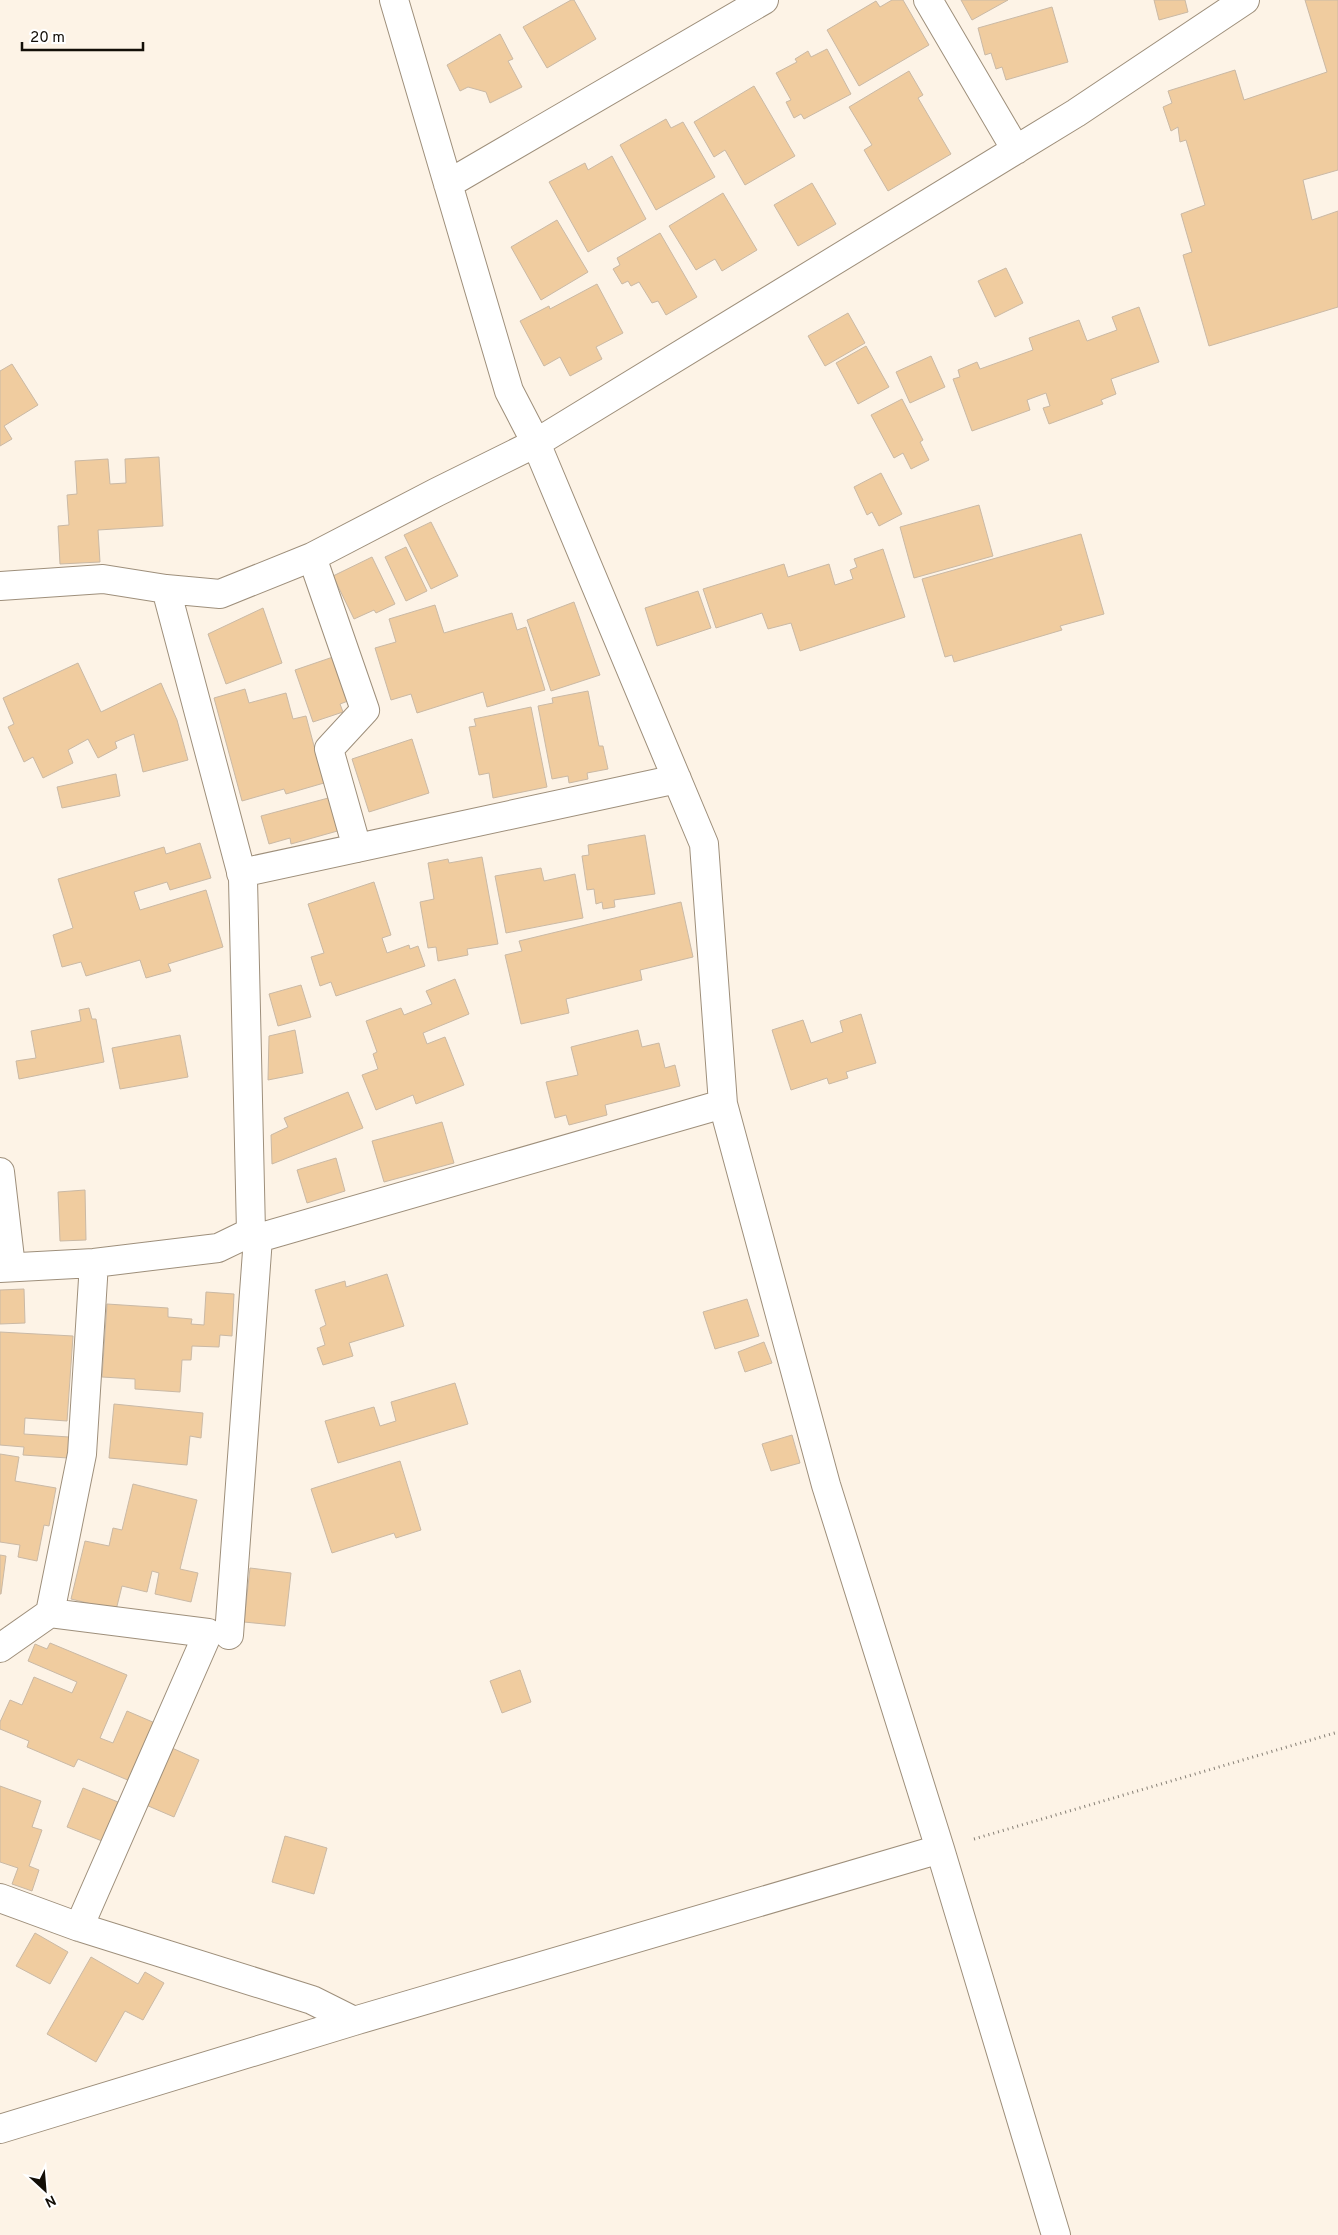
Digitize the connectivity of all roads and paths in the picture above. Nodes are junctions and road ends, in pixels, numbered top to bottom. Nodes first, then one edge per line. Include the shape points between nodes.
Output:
1 (394, 0) edge
2 (764, 0) edge
3 (928, 0) edge
4 (1239, 2) edge
5 (1016, 150) junction
6 (448, 184) junction
7 (536, 443) junction
8 (312, 557) junction
9 (0, 586) edge
10 (166, 589) junction
11 (677, 779) junction
12 (357, 848) junction
13 (241, 874) junction
14 (723, 1104) junction
15 (0, 1172) edge
16 (254, 1235) junction
17 (94, 1263) junction
18 (6, 1268) edge
19 (50, 1613) junction
20 (218, 1634) junction
21 (0, 1648) edge
22 (1338, 1732) edge
23 (940, 1848) junction
24 (0, 1898) edge
25 (79, 1927) junction
26 (354, 2021) junction
27 (0, 2128) edge
28 (1056, 2235) edge

1 - 6 street
2 - 6 street
3 - 5 street
4 - 5 street
5 - 7 street
6 - 7 street via 509,391
7 - 8 street
7 - 11 street
8 - 10 street via 220,594
8 - 12 street via 365,710 329,749
9 - 10 street via 103,580
10 - 13 street
11 - 12 street
11 - 14 street via 704,844
12 - 13 street
13 - 16 street
14 - 16 street
14 - 23 street via 826,1485
15 - 18 street
16 - 17 street via 218,1248
16 - 20 street
17 - 18 street
17 - 19 street via 82,1454
19 - 20 street
19 - 21 street
20 - 25 street
22 - 23 path
23 - 26 street
23 - 28 street
24 - 25 street
25 - 26 street via 312,2000
26 - 27 street

